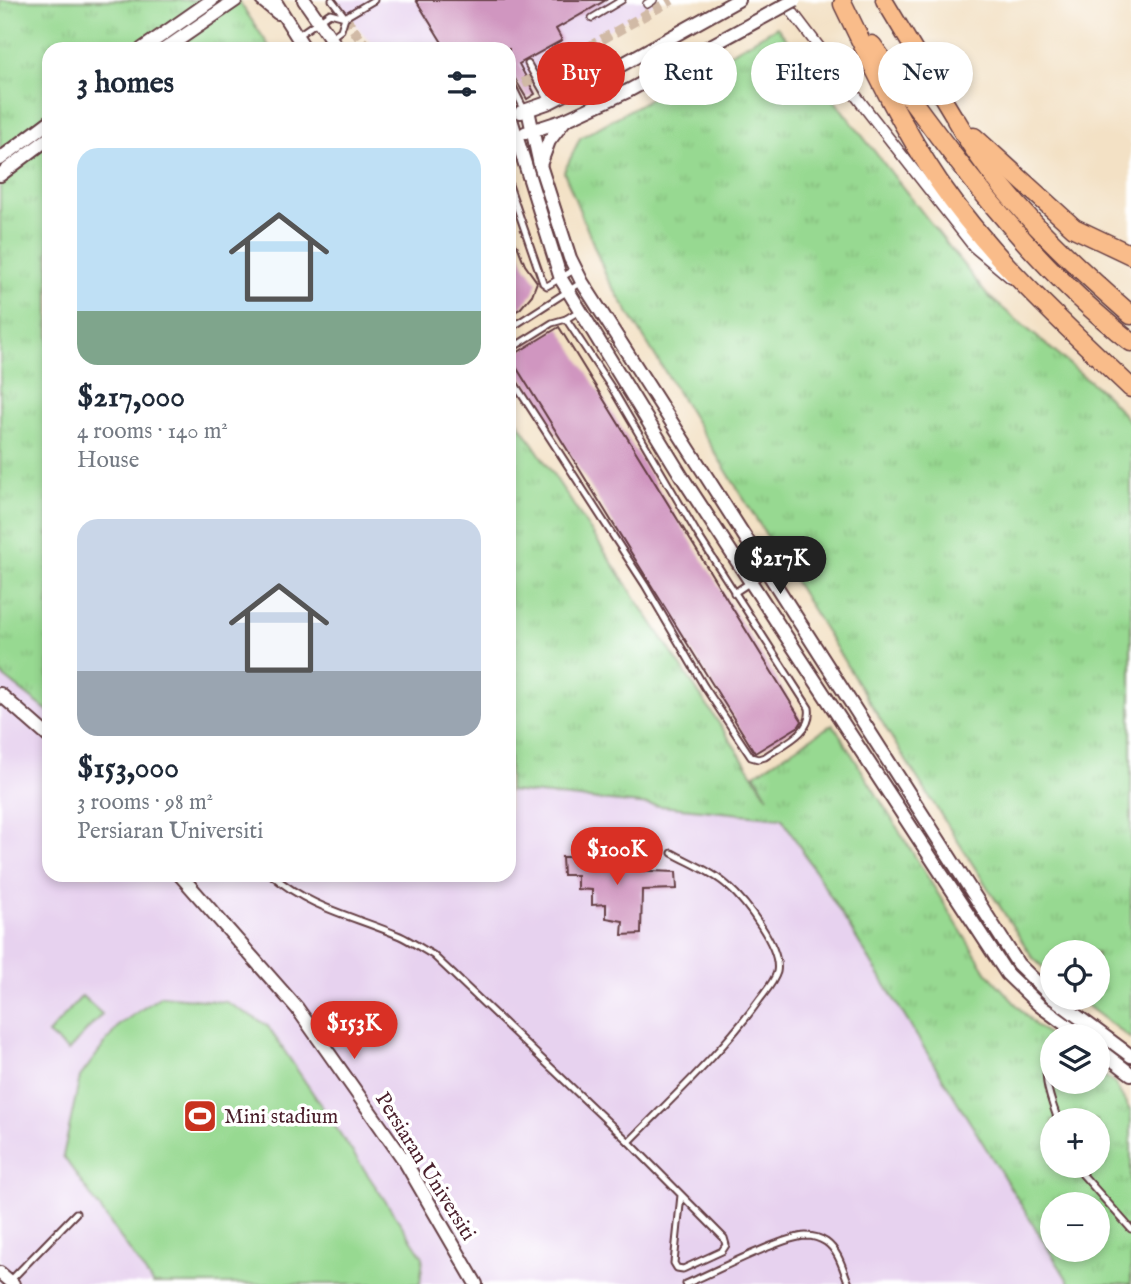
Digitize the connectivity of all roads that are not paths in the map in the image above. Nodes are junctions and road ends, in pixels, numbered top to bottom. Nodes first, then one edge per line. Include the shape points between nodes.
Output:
1 (212, 0) edge
2 (236, 0) edge
3 (262, 0) edge
4 (274, 0) edge
5 (304, 0) edge
6 (332, 0) edge
7 (374, 0) edge
8 (622, 0) edge
9 (738, 0) edge
10 (783, 0) edge
11 (795, 0) edge
12 (884, 0) edge
13 (842, 2) edge
14 (345, 17) junction
15 (592, 18) dead end
16 (287, 19) junction
17 (318, 21) junction
18 (297, 36) junction
19 (152, 42) edge
20 (175, 42) edge
21 (300, 42) edge
22 (333, 42) edge
23 (335, 42) edge
24 (625, 63) edge
25 (528, 64) dead end
26 (537, 80) edge
27 (516, 91) edge
28 (542, 105) edge
29 (527, 111) junction
30 (516, 114) edge
31 (565, 120) junction
32 (956, 120) junction
33 (42, 127) edge
34 (533, 132) junction
35 (516, 135) edge
36 (42, 143) edge
37 (516, 146) edge
38 (0, 159) edge
39 (516, 161) edge
40 (540, 165) junction
41 (525, 168) junction
42 (0, 174) edge
43 (516, 205) edge
44 (1131, 254) edge
45 (575, 270) junction
46 (561, 279) junction
47 (582, 282) junction
48 (1026, 288) junction
49 (568, 291) junction
50 (580, 310) junction
51 (1131, 315) edge
52 (566, 319) junction
53 (516, 324) edge
54 (1131, 342) edge
55 (516, 346) edge
56 (516, 386) edge
57 (1131, 388) edge
58 (731, 552) junction
59 (715, 563) junction
60 (767, 571) junction
61 (751, 582) junction
62 (734, 593) junction
63 (0, 694) edge
64 (42, 731) edge
65 (672, 853) dead end
66 (186, 882) edge
67 (280, 882) edge
68 (1040, 985) edge
69 (1069, 1010) edge
70 (1065, 1024) edge
71 (1131, 1056) edge
72 (1110, 1058) edge
73 (1131, 1074) edge
74 (629, 1142) junction
75 (1086, 1178) edge
76 (681, 1195) junction
77 (76, 1213) dead end
78 (1131, 1229) edge
79 (8, 1279) edge
80 (476, 1284) edge
81 (686, 1284) edge
82 (849, 1284) edge

1 - 19 street
2 - 20 street
3 - 16 street
4 - 16 street
5 - 17 street
6 - 14 lane
7 - 14 lane
8 - 15 lane
9 - 24 street
10 - 48 street via 974,247
11 - 31 street, bridge via 628,92
12 - 32 main road
13 - 48 highway via 889,99 939,182
13 - 54 highway via 933,130 997,210 1065,282
14 - 17 lane via 330,13
14 - 23 lane
16 - 18 street
17 - 18 lane
17 - 22 street
18 - 21 street
25 - 26 lane
27 - 29 lane
28 - 29 street
29 - 30 street
29 - 34 street
31 - 34 street
31 - 40 street via 549,141
32 - 44 highway via 1074,228
32 - 51 highway via 996,180 1079,270
33 - 38 street
34 - 35 street
34 - 40 street
36 - 42 street
37 - 41 street
39 - 41 street
40 - 45 street
41 - 46 street
43 - 46 lane via 543,283 547,286
45 - 46 lane
45 - 47 street
46 - 49 street
47 - 49 lane
47 - 60 street
48 - 57 highway
49 - 50 street
49 - 53 lane
50 - 52 lane
50 - 58 street
52 - 55 lane
52 - 59 lane
56 - 62 lane via 704,685 751,757 758,759 806,728 809,708
58 - 59 lane
58 - 61 street
59 - 62 lane
60 - 61 lane
60 - 68 street via 1018,964
61 - 62 lane
61 - 70 street via 1007,974
63 - 64 street
65 - 74 lane via 727,885 767,936 777,970 742,1024
66 - 80 street, Persiaran Universiti via 297,1008 404,1160
67 - 74 lane via 320,907 402,937 433,955
69 - 71 street
72 - 73 street
74 - 76 lane
75 - 78 lane
76 - 76 lane via 726,1245 683,1269 674,1263
77 - 79 lane
81 - 82 lane via 805,1236 829,1243

